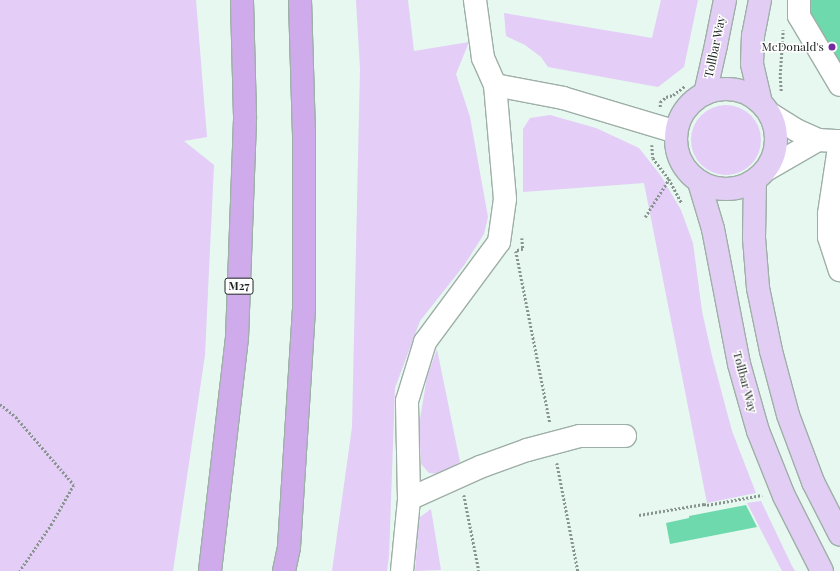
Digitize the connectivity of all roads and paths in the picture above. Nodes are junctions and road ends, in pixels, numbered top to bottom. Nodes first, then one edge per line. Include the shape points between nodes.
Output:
1 (242, 0) edge
2 (300, 0) edge
3 (475, 0) edge
4 (725, 0) edge
5 (760, 0) edge
6 (799, 0) edge
7 (784, 23) dead end
8 (495, 85) junction
9 (840, 85) edge
10 (704, 94) junction
11 (770, 104) junction
12 (676, 132) junction
13 (818, 140) junction
14 (840, 141) edge
15 (761, 175) junction
16 (669, 179) dead end
17 (699, 182) junction
18 (645, 217) dead end
19 (521, 233) dead end
20 (840, 270) edge
21 (0, 404) edge
22 (625, 436) dead end
23 (553, 442) junction
24 (460, 476) junction
25 (763, 494) dead end
26 (409, 499) junction
27 (639, 515) dead end
28 (840, 535) edge
29 (20, 571) edge
30 (210, 571) edge
31 (285, 571) edge
32 (402, 571) edge
33 (479, 571) edge
34 (578, 571) edge
35 (822, 571) edge

1 - 30 highway, M27 via 245,116 237,338
2 - 31 highway via 304,135 304,309
3 - 8 lane via 483,58
4 - 10 main road, Tollbar Way
5 - 11 main road via 753,35 752,64
6 - 9 lane via 799,16
7 - 11 path via 780,74
8 - 12 lane via 563,98
8 - 26 lane via 505,199 499,242 425,342 407,401
10 - 11 main road via 719,89 734,90
10 - 12 main road via 691,103 681,116
11 - 13 lane via 796,130
11 - 15 main road via 776,148
12 - 17 main road via 680,160 688,173
13 - 14 lane
13 - 15 lane
14 - 20 lane via 829,214 829,237
15 - 17 main road via 742,187 728,189 713,188
15 - 28 main road via 754,238 758,288 771,351 788,415 813,482
16 - 18 path
17 - 35 main road, Tollbar Way via 713,229 739,364 758,431 784,496
19 - 23 path via 523,249 516,251
21 - 29 path via 16,417 74,485 52,524
22 - 23 lane via 580,436
23 - 24 lane
23 - 34 path
24 - 26 lane
24 - 33 path
25 - 27 path
26 - 32 lane

